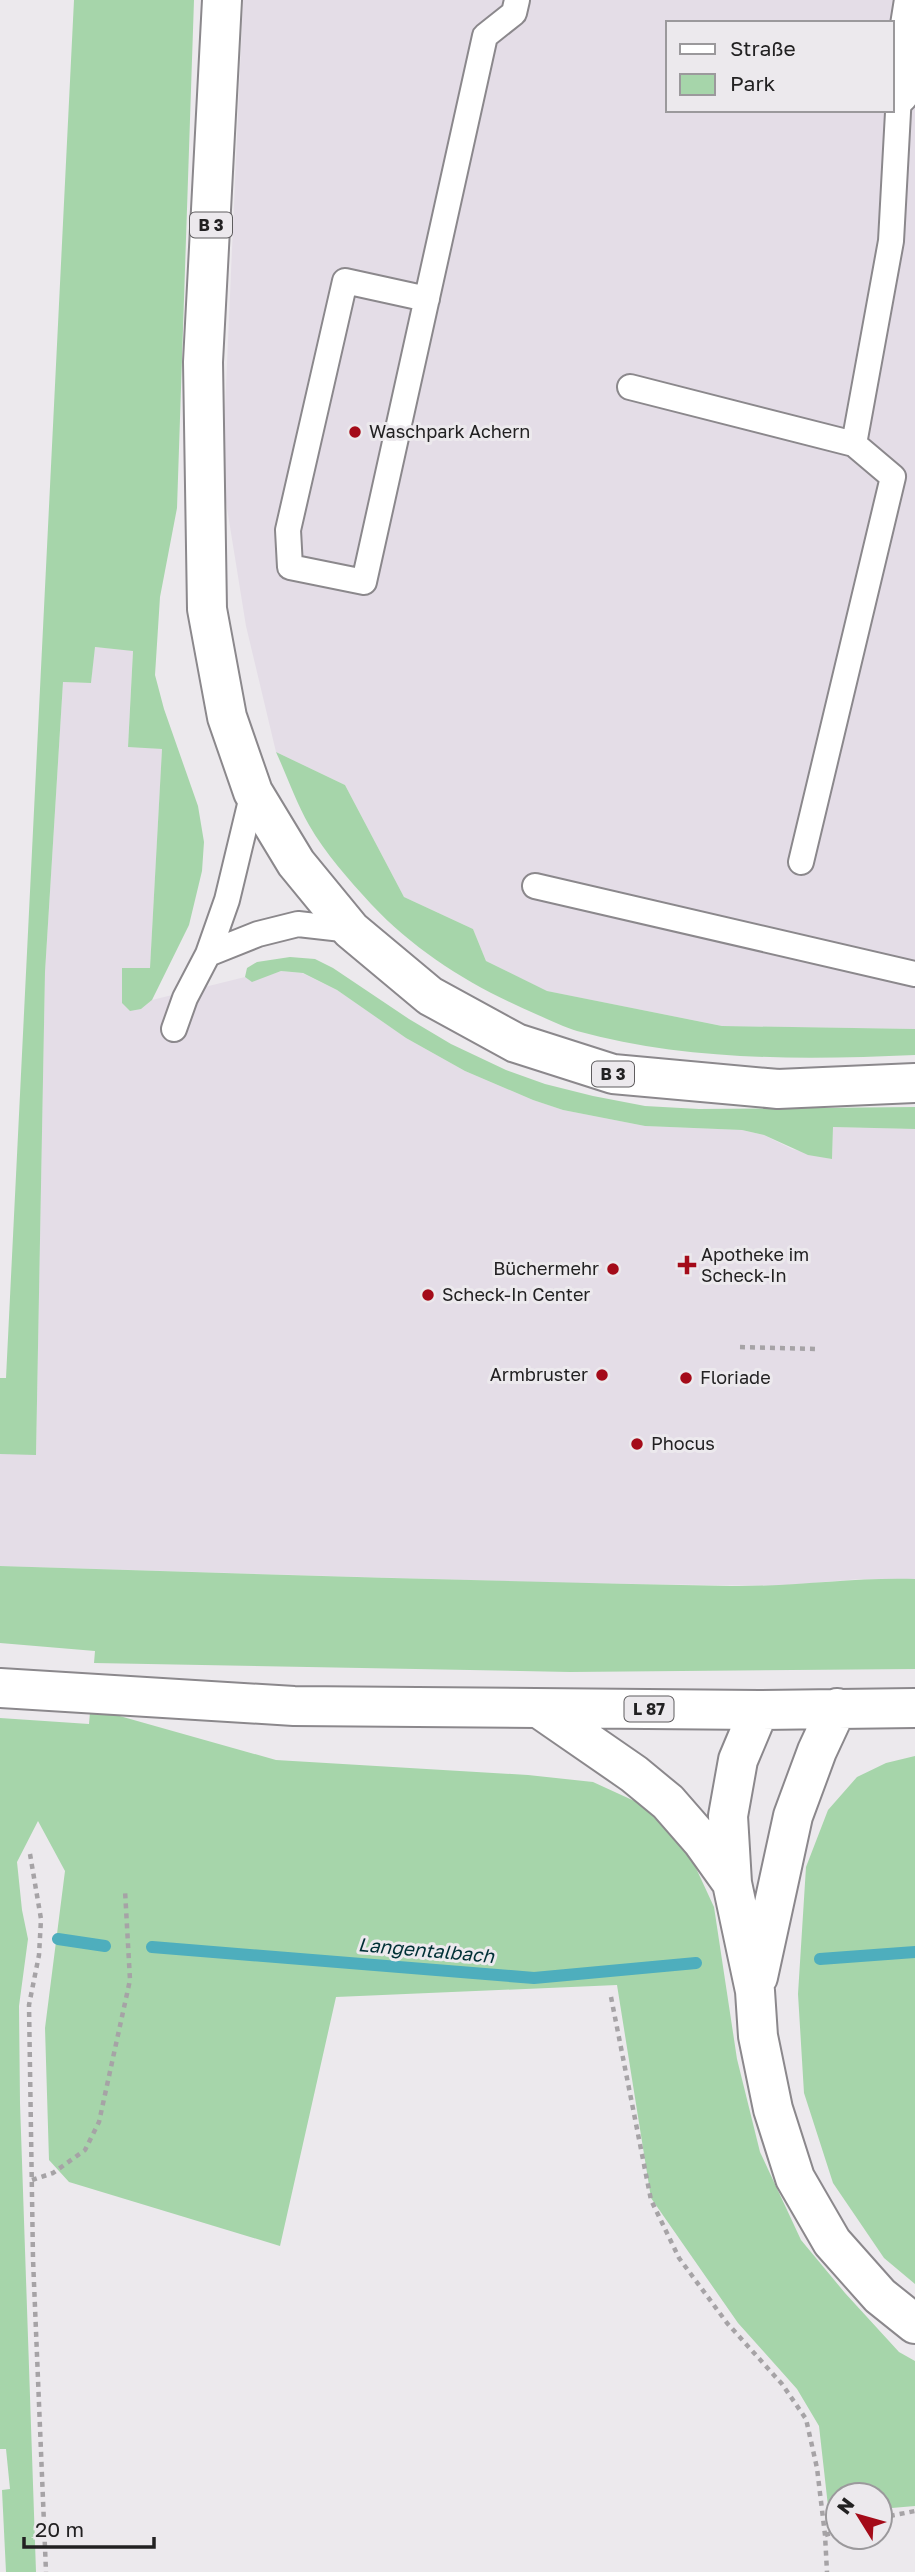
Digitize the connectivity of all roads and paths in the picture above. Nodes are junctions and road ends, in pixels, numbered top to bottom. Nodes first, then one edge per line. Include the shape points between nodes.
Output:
1 (222, 0) edge
2 (914, 0) edge
3 (516, 6) edge
4 (899, 94) joint
5 (427, 299) junction
6 (630, 387) dead end
7 (854, 444) junction
8 (253, 792) junction
9 (800, 862) dead end
10 (535, 886) dead end
11 (351, 930) junction
12 (208, 954) junction
13 (915, 974) edge
14 (174, 1029) dead end
15 (915, 1083) edge
16 (740, 1347) dead end
17 (815, 1349) dead end
18 (0, 1688) edge
19 (837, 1708) junction
20 (915, 1708) edge
21 (540, 1709) junction
22 (759, 1710) junction
23 (30, 1854) dead end
24 (732, 1883) junction
25 (125, 1890) dead end
26 (755, 1991) junction
27 (611, 1997) dead end
28 (32, 2180) junction
29 (915, 2323) edge
30 (915, 2511) edge
31 (894, 2515) edge
32 (824, 2527) edge
33 (826, 2551) edge
34 (46, 2572) edge
35 (827, 2572) edge

1 - 8 main road, B 3 via 203,362 207,608 227,717
2 - 4 main road
3 - 5 lane via 485,36
4 - 7 lane via 891,241
5 - 5 lane via 345,281 288,530 290,567 364,582
6 - 7 lane
7 - 9 lane via 893,477
8 - 11 main road, B 3 via 296,863
8 - 12 lane via 227,901
10 - 13 lane
11 - 12 lane via 298,924
11 - 15 main road, B 3 via 430,996 516,1043 613,1074 778,1089
12 - 14 lane
16 - 17 path
18 - 21 main road, L 87 via 294,1706
19 - 20 main road, L 87
19 - 22 main road, L 87
19 - 26 main road via 793,1816
21 - 22 main road, L 87
21 - 24 main road via 668,1802
22 - 24 main road via 738,1760 728,1816
23 - 28 path via 41,1919 29,2005
24 - 26 main road
25 - 28 path via 130,1980 99,2122 85,2150 53,2173
26 - 29 main road via 758,2036 773,2109 795,2178 832,2242 880,2296
27 - 32 path via 651,2200 679,2258 806,2419
28 - 34 path
30 - 31 path
33 - 35 path

